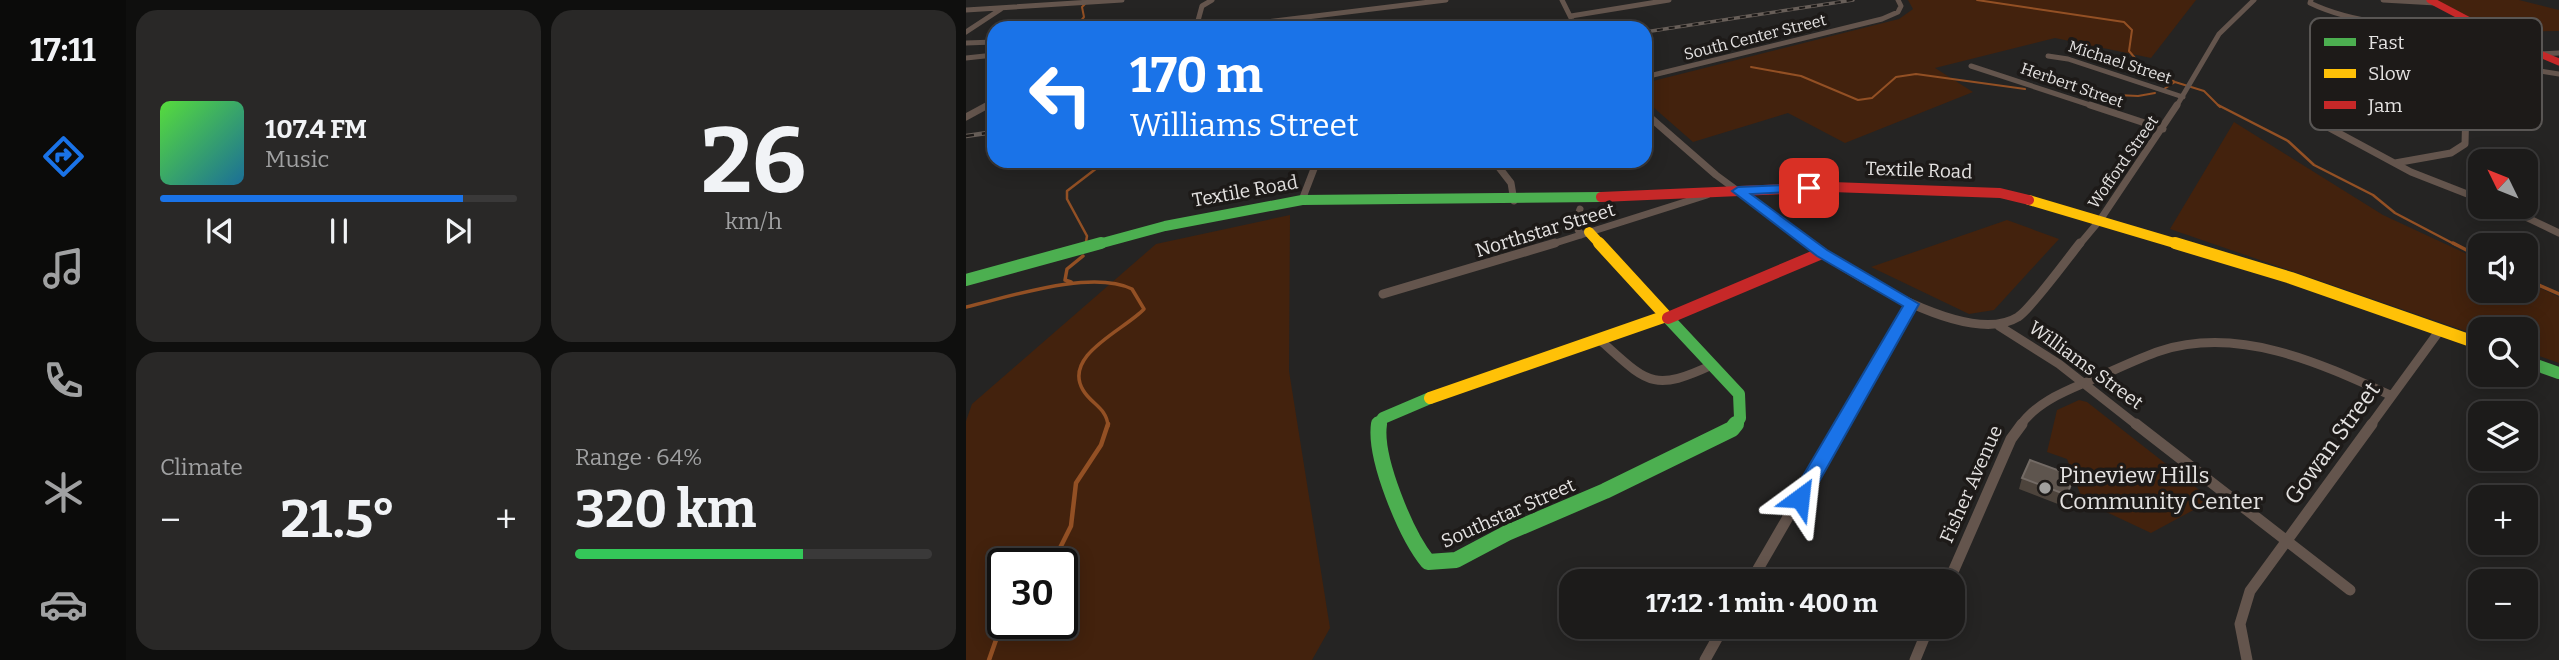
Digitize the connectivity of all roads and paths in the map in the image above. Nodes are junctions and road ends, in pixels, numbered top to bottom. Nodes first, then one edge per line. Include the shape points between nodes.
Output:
1 (1212, 0) edge
2 (1446, 0) edge
3 (1562, 0) edge
4 (1669, 0) edge
5 (1898, 0) edge
6 (2253, 0) edge
7 (2311, 0) edge
8 (2384, 0) edge
9 (1120, 1) edge
10 (1409, 2) edge
11 (2433, 2) edge
12 (1002, 8) junction
13 (966, 10) edge
14 (1571, 16) junction
15 (2372, 18) edge
16 (2463, 18) edge
17 (1198, 21) edge
18 (1269, 21) edge
19 (1573, 21) edge
20 (966, 32) edge
21 (987, 42) edge
22 (966, 43) edge
23 (2542, 55) edge
24 (987, 56) edge
25 (2048, 56) dead end
26 (966, 58) edge
27 (2559, 62) edge
28 (1971, 66) dead end
29 (1652, 75) edge
30 (2186, 90) junction
31 (987, 106) edge
32 (966, 117) edge
33 (1652, 120) edge
34 (2163, 129) junction
35 (2333, 130) edge
36 (2465, 130) edge
37 (2395, 163) junction
38 (1316, 168) edge
39 (1499, 168) edge
40 (1738, 191) junction
41 (1715, 192) junction
42 (2468, 195) edge
43 (1302, 200) junction
44 (1514, 201) junction
45 (1580, 209) dead end
46 (2100, 219) junction
47 (2530, 219) edge
48 (2559, 233) edge
49 (1585, 234) junction
50 (1822, 253) junction
51 (966, 280) edge
52 (1382, 294) dead end
53 (1911, 304) junction
54 (1665, 316) junction
55 (1999, 326) junction
56 (2440, 330) junction
57 (2468, 340) edge
58 (1601, 341) junction
59 (1712, 365) junction
60 (2538, 366) edge
61 (2559, 373) edge
62 (2085, 384) junction
63 (2392, 396) junction
64 (2287, 540) junction
65 (1758, 569) edge
66 (1954, 569) edge
67 (2350, 590) dead end
68 (1716, 639) edge
69 (1924, 639) edge
70 (1704, 660) edge
71 (1915, 660) edge
72 (2247, 660) edge

1 - 17 street via 1202,6
2 - 10 street
3 - 14 street
4 - 14 street
5 - 29 street, South Center Street via 1900,10 1882,19
6 - 30 street, Wofford Street via 2219,34
7 - 15 street via 2316,8
8 - 11 street
9 - 12 street
10 - 18 street
11 - 16 street
12 - 13 street
12 - 20 street
14 - 19 street
21 - 22 street
23 - 27 street
24 - 26 street
25 - 30 street, Michael Street
28 - 34 street, Herbert Street
30 - 34 street, Wofford Street
31 - 32 street
33 - 40 street, Williams Street
34 - 46 street, Wofford Street
35 - 37 street
36 - 37 street via 2465,144 2451,153
37 - 42 street
38 - 43 street
39 - 44 street via 1511,183
40 - 41 street, Textile Road
40 - 46 street, Textile Road via 1856,186 1974,191 2013,195
40 - 50 street, Williams Street
41 - 44 street, Textile Road
41 - 49 street, Northstar Street
43 - 44 street, Textile Road
43 - 51 street, Textile Road via 1165,226
45 - 49 street via 1575,224
46 - 55 street, Wofford Street via 2018,317
46 - 56 street, Textile Road
47 - 48 street
49 - 52 street, Northstar Street
49 - 54 street
50 - 53 street, Williams Street
50 - 54 street, Southstar Street
53 - 55 street, Williams Street via 1963,325
53 - 65 street
54 - 58 street, Southstar Street
54 - 59 street, Southstar Street
55 - 62 street, Williams Street
56 - 57 street, Textile Road
56 - 63 street, Gowan Street
58 - 59 street via 1635,371 1661,384
58 - 59 street, Southstar Street via 1449,389 1380,422 1383,452 1422,558 1437,564 1456,560 1732,429 1740,418 1739,394
60 - 61 street
62 - 63 street, Fisher Avenue via 2162,350 2213,343 2299,356
62 - 64 street, Williams Street
62 - 66 street, Fisher Avenue via 2042,404 2019,425
63 - 64 street, Gowan Street
64 - 67 street, Williams Street
64 - 72 street, Gowan Street via 2250,591 2244,608 2240,624
68 - 70 street
69 - 71 street

